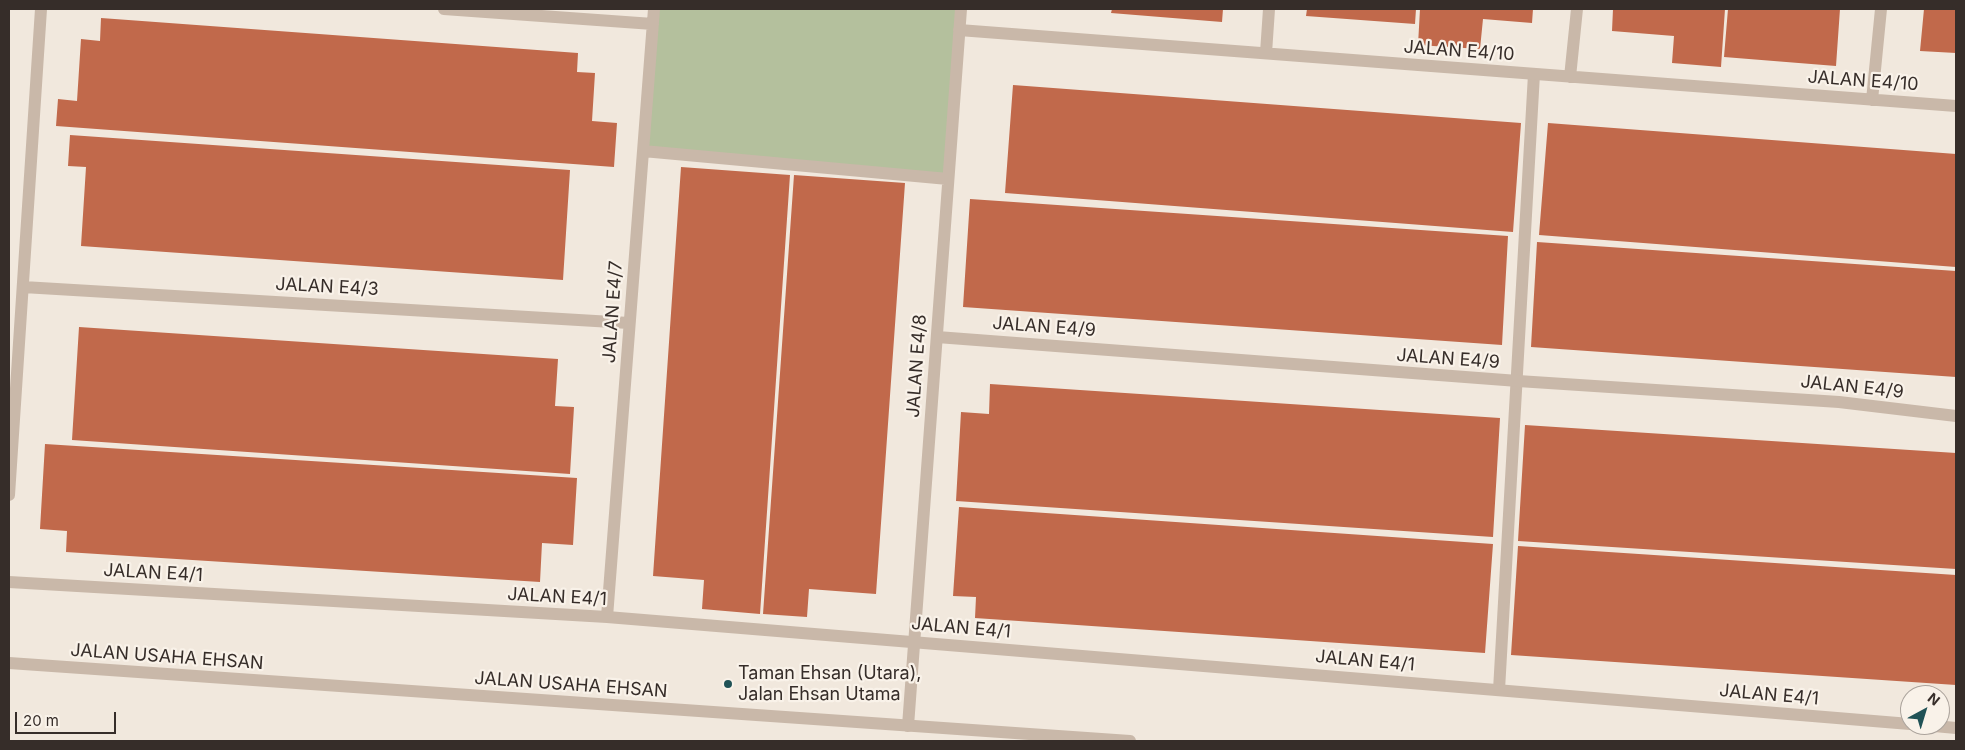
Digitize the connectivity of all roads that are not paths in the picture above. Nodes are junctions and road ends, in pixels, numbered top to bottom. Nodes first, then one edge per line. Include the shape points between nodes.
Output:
1 (41, 9) edge
2 (444, 9) edge
3 (654, 9) edge
4 (961, 9) edge
5 (1270, 9) edge
6 (1577, 9) edge
7 (1881, 9) edge
8 (653, 24) junction
9 (959, 30) junction
10 (1266, 53) junction
11 (1534, 74) junction
12 (1570, 77) junction
13 (1872, 100) junction
14 (1956, 106) edge
15 (643, 151) junction
16 (948, 179) junction
17 (23, 287) junction
18 (629, 323) junction
19 (937, 337) junction
20 (1518, 382) junction
21 (1956, 416) edge
22 (9, 495) edge
23 (9, 582) edge
24 (606, 617) junction
25 (915, 642) junction
26 (9, 664) edge
27 (1499, 690) junction
28 (1900, 723) edge
29 (908, 726) junction
30 (1130, 741) edge

1 - 17 street
2 - 8 street
3 - 8 street, JALAN E4/7
4 - 9 street, JALAN E4/8
5 - 10 street
6 - 12 street
7 - 13 street
8 - 15 street, JALAN E4/7
9 - 10 street, JALAN E4/10
9 - 16 street, JALAN E4/8
10 - 11 street, JALAN E4/10
11 - 12 street, JALAN E4/10
11 - 20 street
12 - 13 street, JALAN E4/10
13 - 14 street, JALAN E4/10
15 - 16 street
15 - 18 street, JALAN E4/7
16 - 19 street, JALAN E4/8
17 - 18 street, JALAN E4/3
17 - 22 street
18 - 24 street, JALAN E4/7
19 - 20 street, JALAN E4/9
19 - 25 street, JALAN E4/8
20 - 21 street, JALAN E4/9 via 1839,402
20 - 27 street
23 - 24 street, JALAN E4/1
24 - 25 street, JALAN E4/1
25 - 27 street, JALAN E4/1
25 - 29 street, JALAN E4/8
26 - 29 street, JALAN USAHA EHSAN
27 - 28 street, JALAN E4/1
29 - 30 street, JALAN USAHA EHSAN

